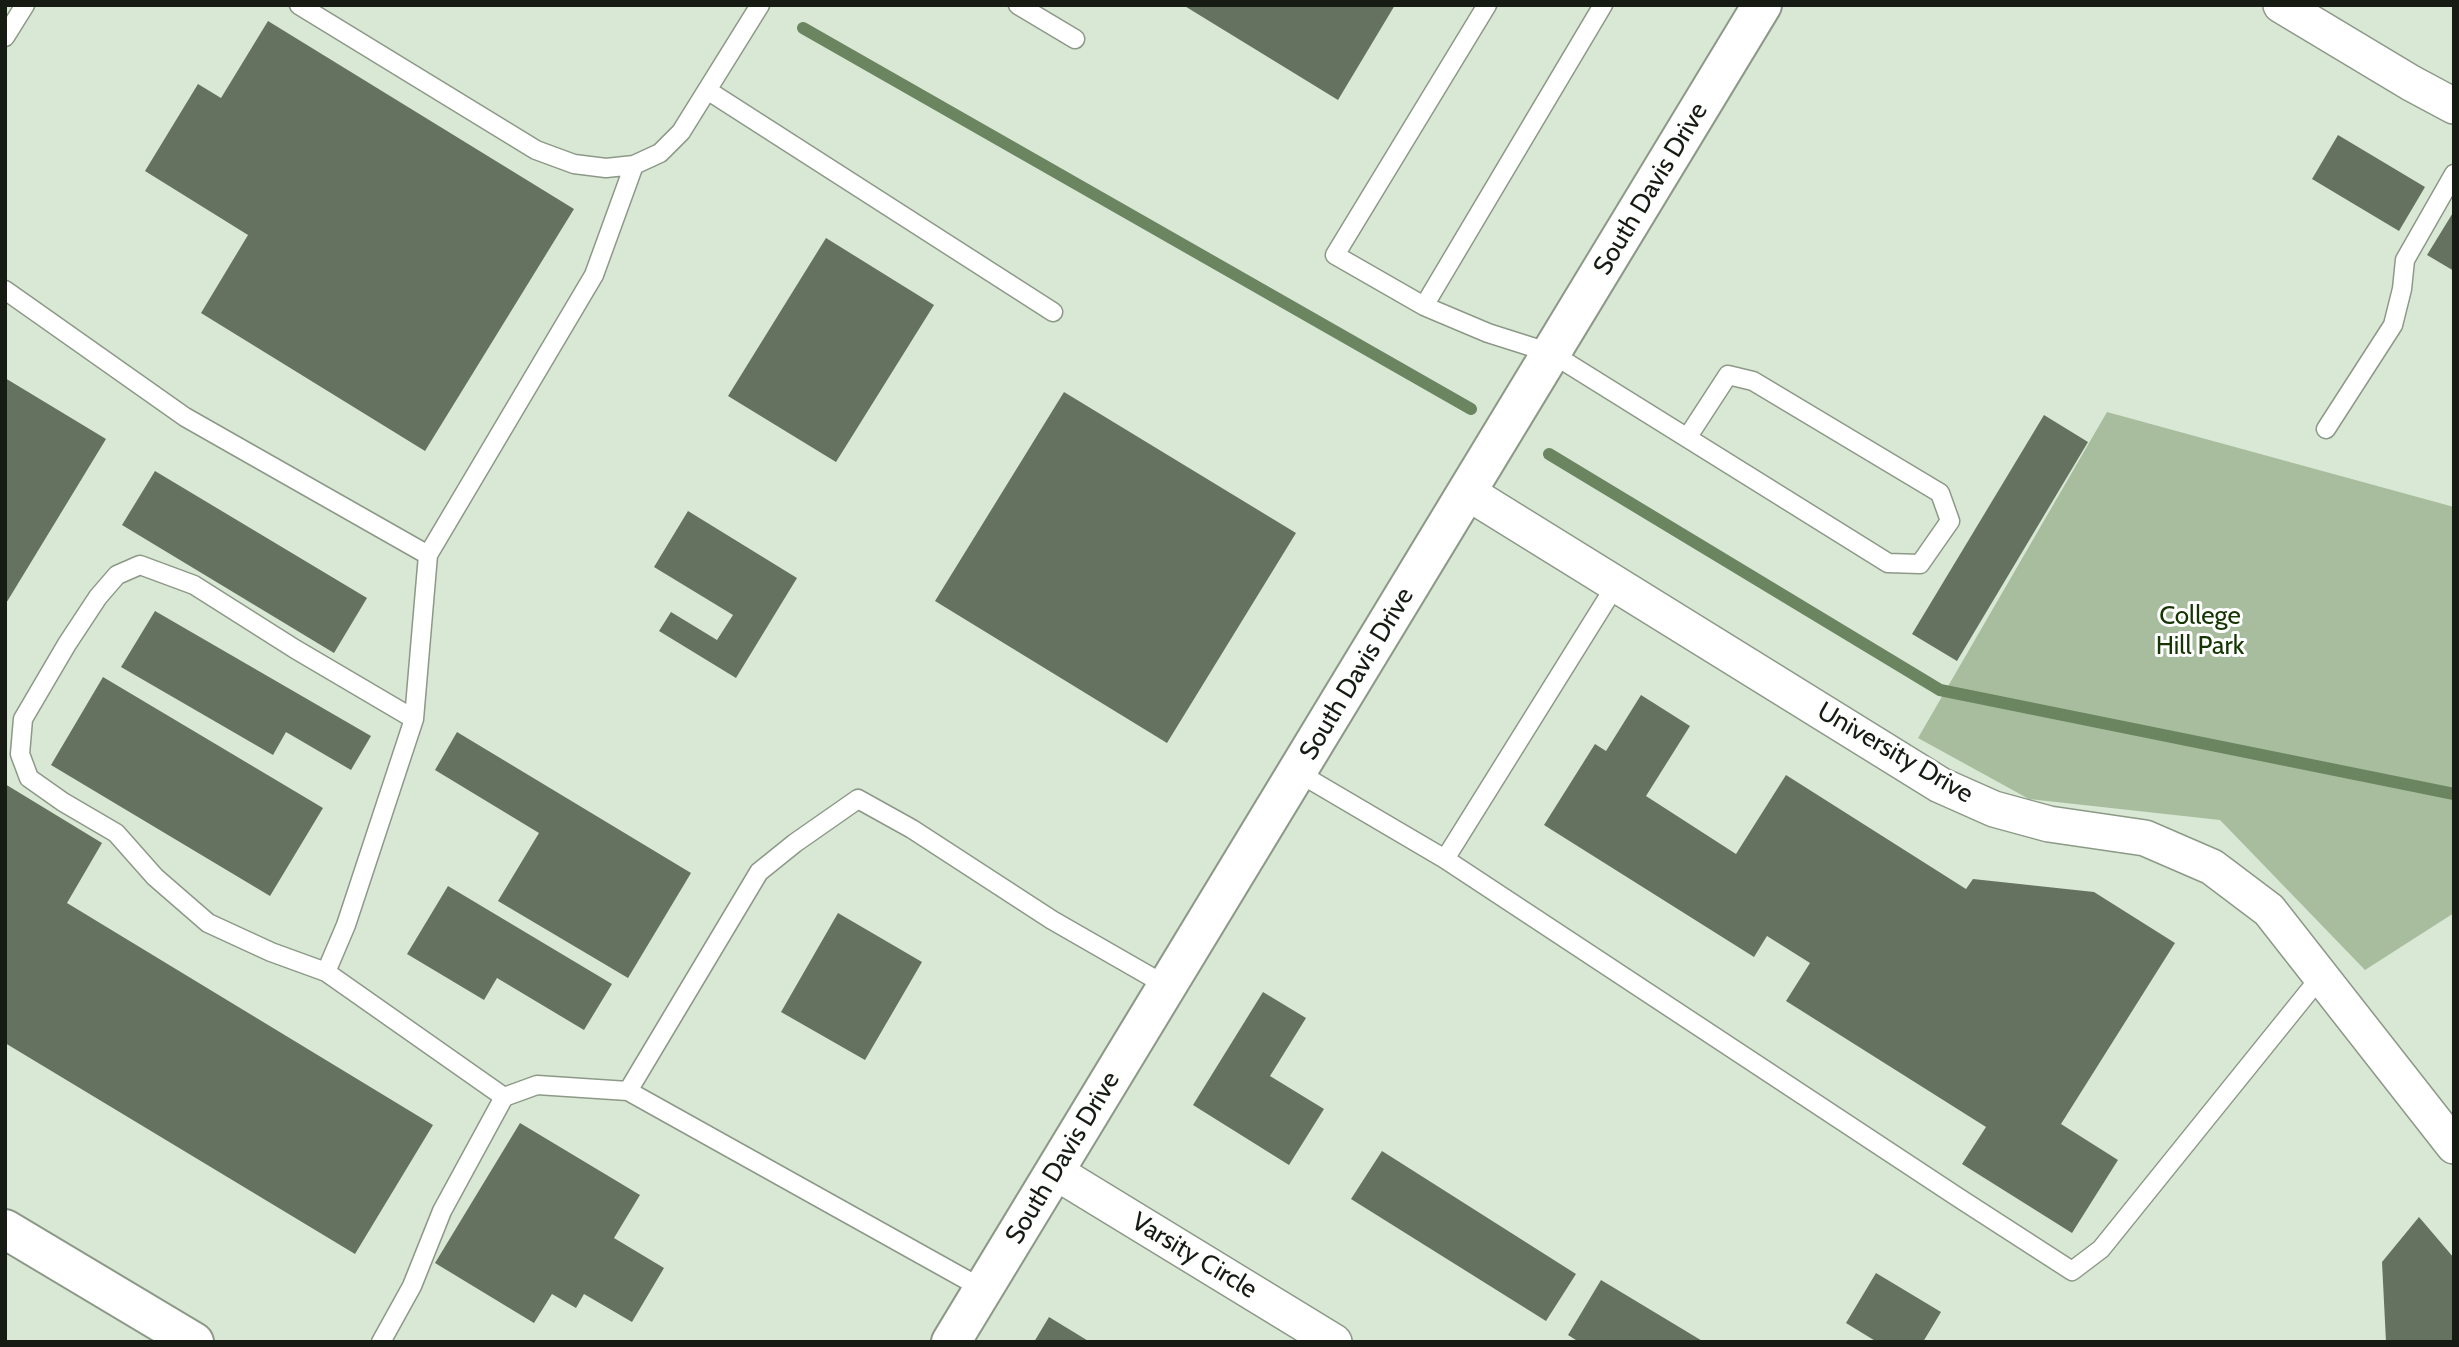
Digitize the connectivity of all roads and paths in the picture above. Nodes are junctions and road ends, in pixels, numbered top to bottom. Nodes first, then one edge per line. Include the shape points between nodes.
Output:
1 (25, 5) edge
2 (299, 5) edge
3 (760, 5) edge
4 (1018, 5) edge
5 (1487, 5) edge
6 (1603, 5) edge
7 (1762, 5) edge
8 (2281, 5) edge
9 (5, 37) edge
10 (1074, 39) dead end
11 (707, 90) junction
12 (2454, 106) edge
13 (634, 165) junction
14 (2454, 174) edge
15 (5, 290) edge
16 (1424, 306) junction
17 (1053, 312) dead end
18 (1551, 353) junction
19 (2326, 429) dead end
20 (1687, 438) junction
21 (1468, 492) junction
22 (428, 555) junction
23 (1618, 583) junction
24 (414, 719) junction
25 (1297, 772) junction
26 (1445, 859) junction
27 (326, 972) junction
28 (2322, 975) junction
29 (1167, 986) junction
30 (628, 1091) junction
31 (504, 1097) junction
32 (2454, 1146) edge
33 (1054, 1171) junction
34 (5, 1229) edge
35 (983, 1289) junction
36 (194, 1342) edge
37 (381, 1342) edge
38 (951, 1342) edge
39 (1334, 1342) edge

1 - 9 lane
2 - 13 lane via 536,150 574,164
3 - 11 lane
4 - 10 lane
5 - 16 lane via 1335,255
6 - 16 lane
7 - 18 street, South Davis Drive
8 - 12 street
11 - 13 lane via 681,132 660,153
11 - 17 lane
13 - 22 lane via 594,275
14 - 19 lane via 2405,260 2393,325
15 - 22 lane via 185,417
16 - 18 lane
18 - 20 lane
18 - 21 street, South Davis Drive
20 - 20 lane via 1888,564 1920,564 1950,521 1940,493 1753,381 1728,375
21 - 23 street, University Drive
21 - 25 street, South Davis Drive
22 - 24 lane
23 - 26 lane
23 - 28 street, University Drive via 1940,785 1994,809 2049,824 2145,838 2212,867 2269,910
24 - 27 lane
24 - 27 lane via 194,585 141,565 117,575 98,597 23,719 20,754 29,778 116,833 155,877 208,923
25 - 26 lane
25 - 29 street, South Davis Drive
26 - 28 lane via 2073,1271 2101,1249
27 - 31 lane
28 - 32 street, University Drive
29 - 30 lane via 858,799 759,872
29 - 33 street, South Davis Drive
30 - 31 lane via 537,1085
30 - 35 lane
31 - 37 lane via 442,1211 412,1286
33 - 35 street, South Davis Drive
33 - 39 street, Varsity Circle
34 - 36 street
35 - 38 street, South Davis Drive

